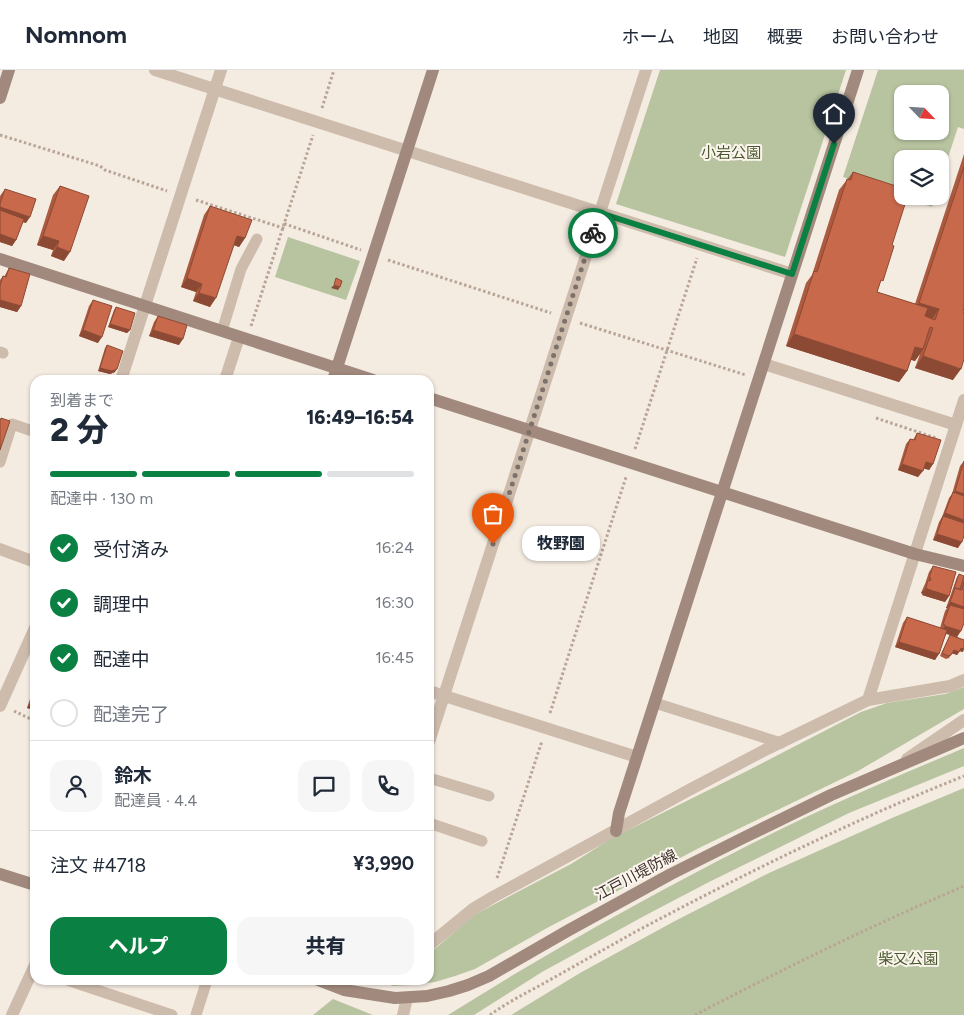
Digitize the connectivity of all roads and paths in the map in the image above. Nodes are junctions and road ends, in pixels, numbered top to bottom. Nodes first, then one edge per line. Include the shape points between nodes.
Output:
1 (9, 70) edge
2 (155, 70) edge
3 (221, 70) edge
4 (334, 70) edge
5 (433, 70) edge
6 (646, 70) edge
7 (858, 70) edge
8 (214, 89) junction
9 (0, 98) edge
10 (317, 122) junction
11 (0, 135) edge
12 (407, 151) junction
13 (172, 193) dead end
14 (189, 198) dead end
15 (600, 213) junction
16 (284, 226) junction
17 (257, 239) dead end
18 (701, 245) junction
19 (366, 252) dead end
20 (382, 258) dead end
21 (0, 259) edge
22 (792, 274) junction
23 (145, 307) junction
24 (556, 315) dead end
25 (575, 321) dead end
26 (222, 331) junction
27 (243, 338) junction
28 (668, 350) junction
29 (764, 364) junction
30 (335, 374) edge
31 (124, 375) edge
32 (227, 375) edge
33 (746, 375) dead end
34 (434, 400) edge
35 (964, 400) edge
36 (956, 425) junction
37 (30, 430) edge
38 (529, 430) junction
39 (0, 462) edge
40 (630, 463) junction
41 (722, 492) junction
42 (0, 548) edge
43 (915, 554) junction
44 (30, 560) edge
45 (964, 566) edge
46 (30, 639) edge
47 (964, 680) edge
48 (434, 693) edge
49 (444, 696) junction
50 (868, 700) junction
51 (655, 703) junction
52 (0, 705) edge
53 (30, 719) edge
54 (964, 720) edge
55 (434, 727) edge
56 (546, 728) junction
57 (964, 738) edge
58 (781, 743) junction
59 (637, 758) junction
60 (896, 766) junction
61 (964, 776) edge
62 (434, 780) edge
63 (489, 796) dead end
64 (434, 825) edge
65 (616, 831) junction
66 (482, 841) dead end
67 (0, 874) edge
68 (30, 883) edge
69 (964, 886) edge
70 (492, 897) junction
71 (434, 941) edge
72 (30, 977) edge
73 (82, 985) edge
74 (205, 985) edge
75 (331, 985) edge
76 (407, 998) junction
77 (12, 1015) edge
78 (172, 1015) edge
79 (196, 1015) edge
80 (403, 1015) edge
81 (490, 1015) edge
82 (696, 1015) edge

1 - 9 street
2 - 8 street
3 - 8 street
4 - 10 path
5 - 12 street
6 - 15 street
7 - 22 street
8 - 10 street
8 - 23 street
10 - 12 street
10 - 16 path
11 - 13 path via 100,166
12 - 15 street
12 - 30 street
14 - 16 path
15 - 18 street
15 - 38 street
16 - 19 path
16 - 27 path
17 - 26 lane via 241,269
18 - 22 street
18 - 28 path
20 - 24 path
21 - 23 street
22 - 29 street
23 - 26 street
23 - 31 street
25 - 28 path
26 - 27 street
27 - 30 street
27 - 32 street
28 - 33 path
28 - 40 path
29 - 36 street
29 - 41 street
34 - 38 street
35 - 36 street
36 - 43 street
37 - 39 lane via 12,424
38 - 40 street
38 - 49 street
40 - 41 street
40 - 56 path
41 - 43 street
41 - 51 street
42 - 44 street
43 - 45 street
43 - 50 street
46 - 52 street
47 - 50 street via 950,686
48 - 49 street
49 - 55 street
49 - 56 street
50 - 58 street
51 - 58 lane
51 - 59 street
52 - 53 path
54 - 60 street
56 - 59 street
56 - 70 path
57 - 60 street, 江戸川堤防線
58 - 65 street
59 - 65 street
60 - 76 street, 江戸川堤防線 via 671,874 489,976 449,991
61 - 81 path via 801,847 698,898
62 - 63 lane
64 - 66 lane
65 - 70 street
67 - 68 street
69 - 82 path via 845,939
70 - 71 street
72 - 77 street
73 - 78 lane
74 - 79 lane
75 - 76 street, 江戸川堤防線 via 383,997
76 - 80 street

